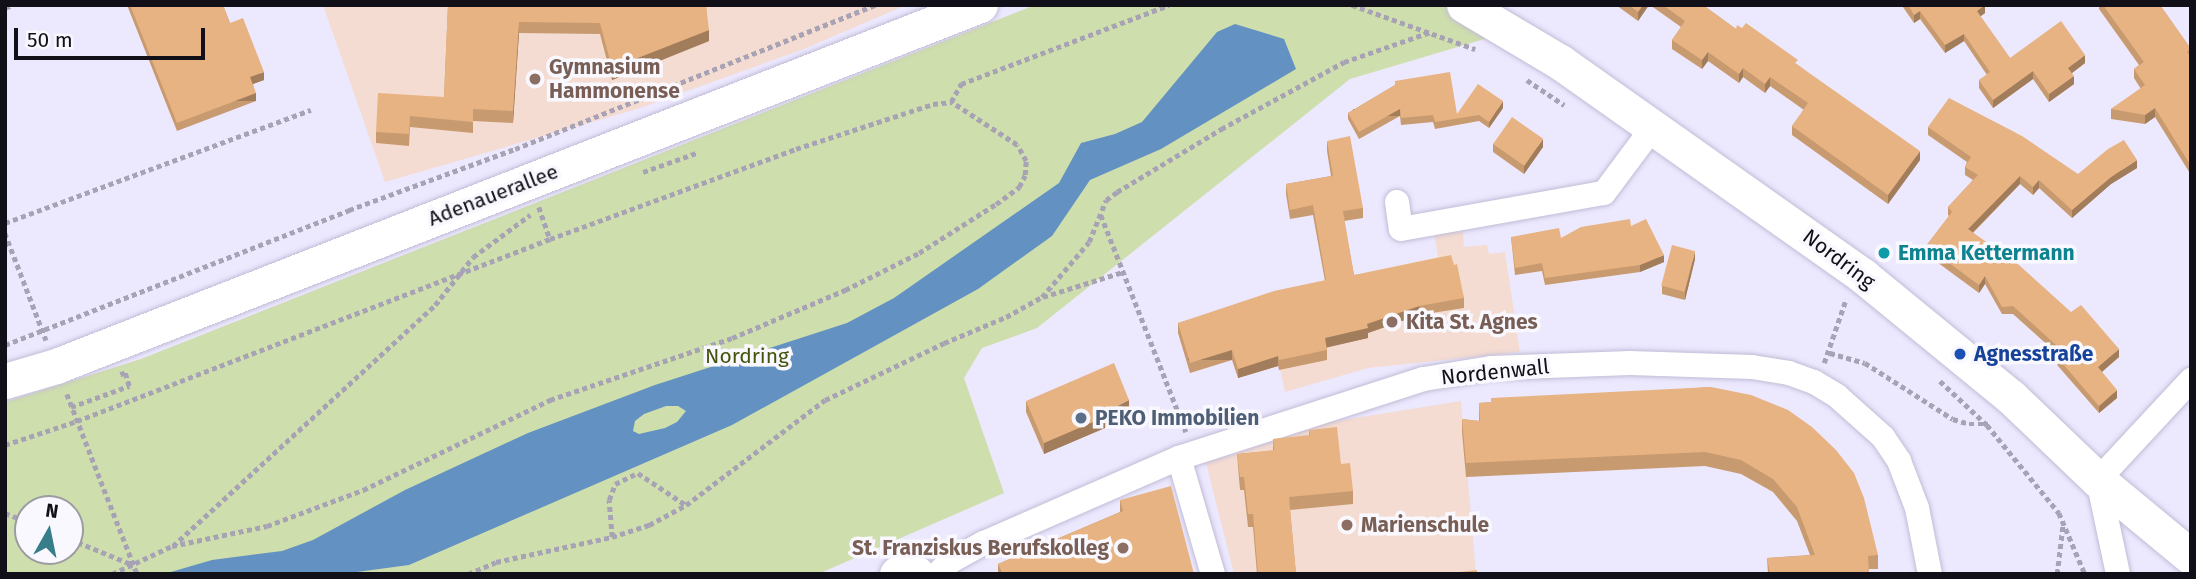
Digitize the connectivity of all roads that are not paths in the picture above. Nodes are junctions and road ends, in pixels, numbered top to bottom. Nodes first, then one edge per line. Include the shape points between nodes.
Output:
1 (980, 5) edge
2 (1464, 5) edge
3 (1505, 5) edge
4 (1560, 62) junction
5 (1654, 126) junction
6 (1397, 202) dead end
7 (2191, 380) edge
8 (5, 381) edge
9 (1187, 456) junction
10 (2098, 480) junction
11 (2191, 557) edge
12 (897, 574) edge
13 (917, 574) edge
14 (937, 574) edge
15 (1213, 574) edge
16 (1930, 574) edge
17 (2118, 574) edge

1 - 8 main road, Adenauerallee via 62,381
2 - 4 main road, Nordring
3 - 4 main road, Nordring via 1537,30
4 - 5 main road, Nordring
5 - 6 street via 1604,193 1401,229
5 - 10 main road, Nordring via 1863,276 2011,397
7 - 10 street
9 - 14 street, Nordenwall via 985,543
9 - 15 street
9 - 16 street, Nordenwall via 1424,379 1492,368 1630,363 1752,367 1814,382 1846,403 1883,437 1910,483
10 - 11 main road, Nordring
10 - 17 street
12 - 13 main road

